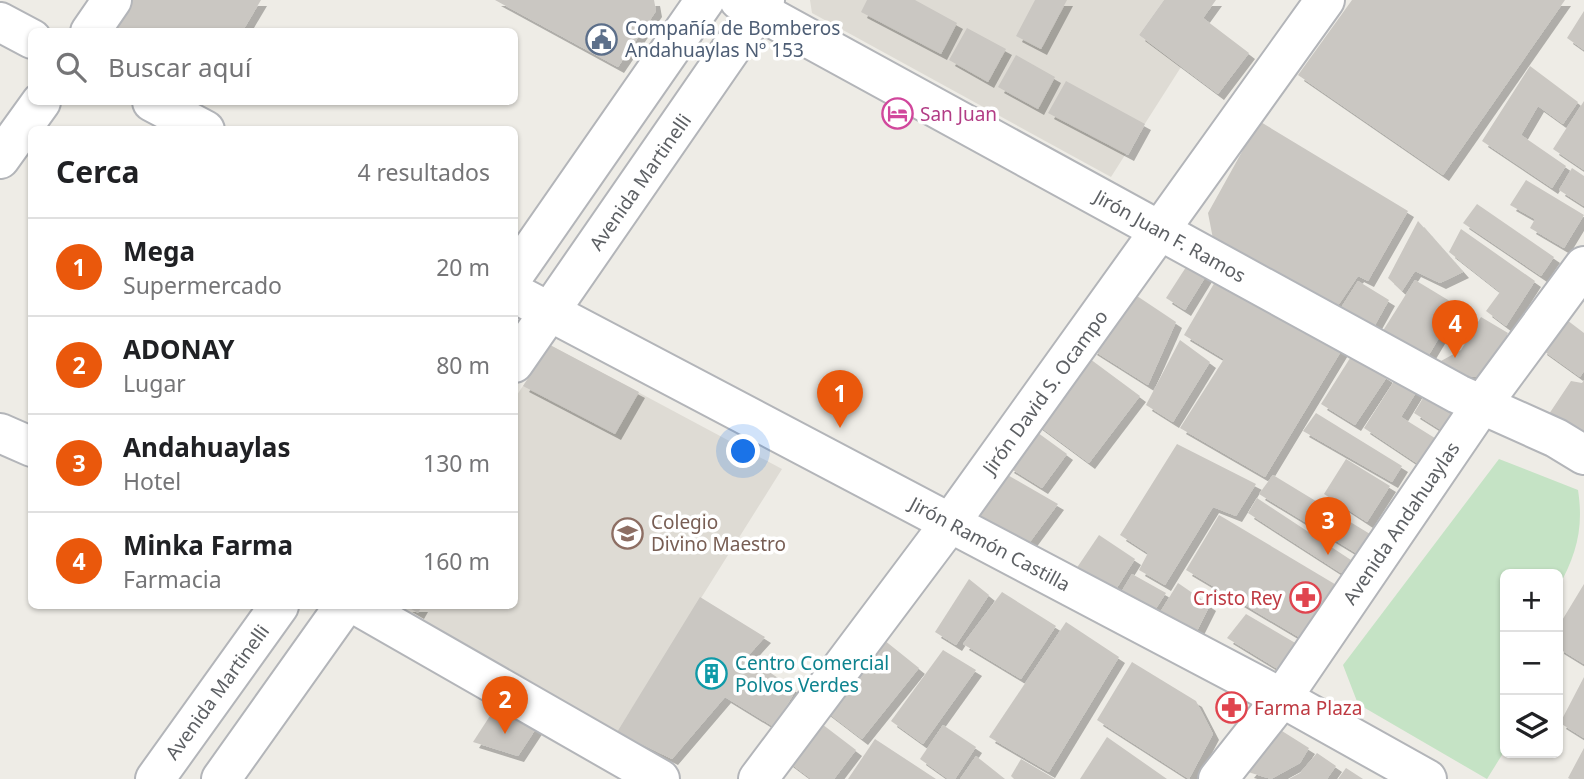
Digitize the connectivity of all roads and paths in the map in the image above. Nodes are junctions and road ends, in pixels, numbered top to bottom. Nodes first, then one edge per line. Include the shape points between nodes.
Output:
1 (111, 0) edge
2 (705, 0) edge
3 (1325, 0) edge
4 (754, 4) edge
5 (0, 22) edge
6 (93, 28) edge
7 (28, 36) edge
8 (39, 105) edge
9 (158, 105) edge
10 (197, 126) edge
11 (0, 159) edge
12 (1160, 231) junction
13 (1584, 266) edge
14 (518, 269) edge
15 (518, 295) edge
16 (550, 313) junction
17 (518, 357) edge
18 (1483, 403) junction
19 (0, 433) edge
20 (28, 445) edge
21 (1584, 455) edge
22 (950, 523) junction
23 (277, 609) edge
24 (342, 609) edge
25 (363, 609) edge
26 (1282, 698) junction
27 (155, 779) edge
28 (221, 779) edge
29 (660, 779) edge
30 (758, 779) edge
31 (1218, 779) edge
32 (1427, 779) edge

1 - 6 street
2 - 14 street
3 - 12 street, Jirón David S. Ocampo
4 - 12 street, Jirón Juan F. Ramos
4 - 16 street, Avenida Martinelli
5 - 7 street
8 - 11 street
9 - 10 street
12 - 18 street, Jirón Juan F. Ramos via 1458,394
12 - 22 street, Jirón David S. Ocampo
13 - 18 street, Avenida Andahuaylas
15 - 16 street, Jirón Ramón Castilla
16 - 17 street, Avenida Martinelli
16 - 22 street, Jirón Ramón Castilla
18 - 21 street, Jirón Juan F. Ramos
18 - 26 street, Avenida Andahuaylas
19 - 20 street
22 - 26 street, Jirón Ramón Castilla
22 - 30 street, Jirón David S. Ocampo
23 - 27 street, Avenida Martinelli
24 - 28 street
25 - 29 street
26 - 31 street, Avenida Andahuaylas
26 - 32 street, Jirón Ramón Castilla

